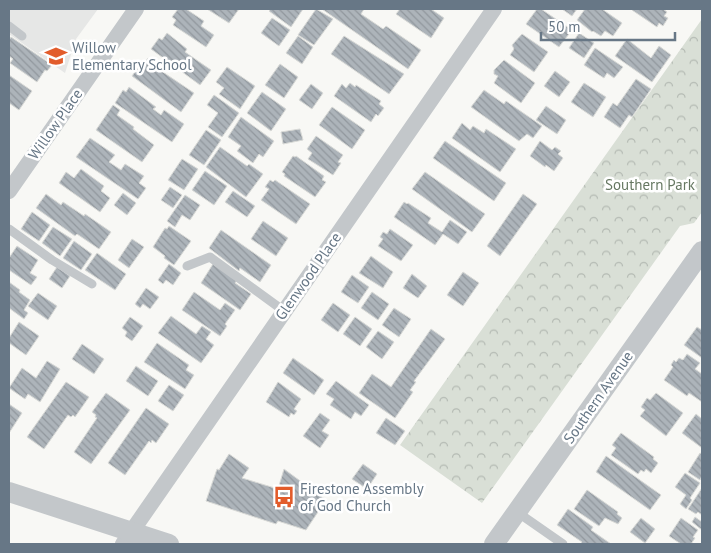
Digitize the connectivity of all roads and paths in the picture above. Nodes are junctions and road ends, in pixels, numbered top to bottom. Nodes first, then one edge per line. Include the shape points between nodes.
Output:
1 (136, 9) edge
2 (494, 9) edge
3 (9, 26) edge
4 (22, 36) dead end
5 (9, 191) edge
6 (9, 229) edge
7 (702, 251) edge
8 (187, 266) dead end
9 (92, 284) dead end
10 (284, 311) junction
11 (9, 492) edge
12 (517, 512) junction
13 (127, 538) edge
14 (169, 544) edge
15 (494, 544) edge
16 (563, 544) edge

1 - 5 street, Willow Place
2 - 10 street, Glenwood Place
3 - 4 lane
6 - 9 lane
7 - 12 street, Southern Avenue
8 - 10 lane via 210,257
10 - 13 street, Glenwood Place
11 - 13 street
12 - 15 street, Southern Avenue
12 - 16 lane
13 - 14 street

